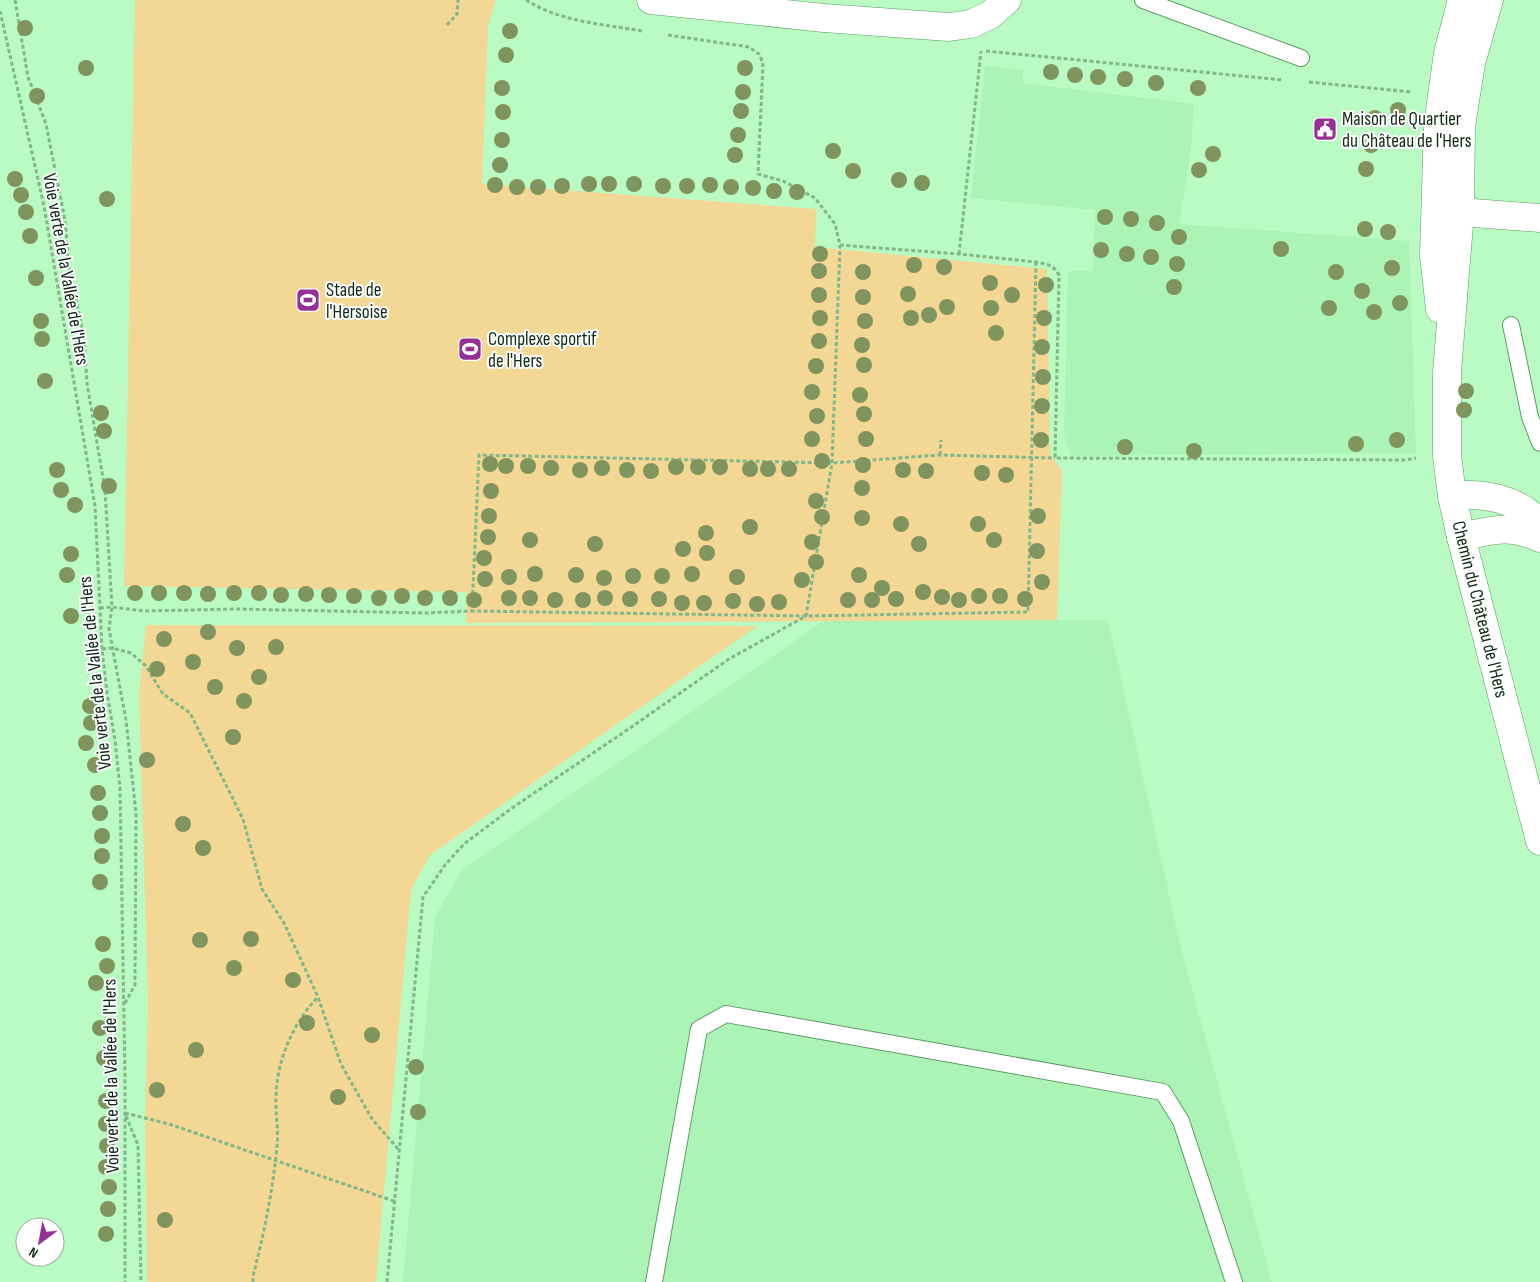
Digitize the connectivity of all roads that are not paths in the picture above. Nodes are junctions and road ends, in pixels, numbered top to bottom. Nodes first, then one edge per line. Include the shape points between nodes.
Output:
1 (651, 0) edge
2 (1007, 0) edge
3 (1143, 0) edge
4 (1462, 0) edge
5 (1489, 0) edge
6 (1301, 58) dead end
7 (1447, 210) junction
8 (1540, 218) edge
9 (1512, 325) dead end
10 (1540, 443) edge
11 (1452, 496) junction
12 (1540, 524) edge
13 (1461, 537) junction
14 (1540, 538) edge
15 (1540, 841) edge
16 (1233, 1280) edge
17 (654, 1282) edge

1 - 2 street via 949,28 971,24 990,15
3 - 6 lane
4 - 7 street, Chemin du Château de l'Hers via 1448,53 1438,124
5 - 7 street, Chemin du Château de l'Hers via 1471,63
7 - 8 street
7 - 11 street, Chemin du Château de l'Hers via 1447,455
9 - 10 lane via 1530,417
11 - 12 street via 1485,495 1512,502
11 - 13 street, Chemin du Château de l'Hers
13 - 14 street via 1510,529
13 - 15 street, Chemin du Château de l'Hers
16 - 17 lane via 1181,1122 1163,1092 726,1014 699,1029

